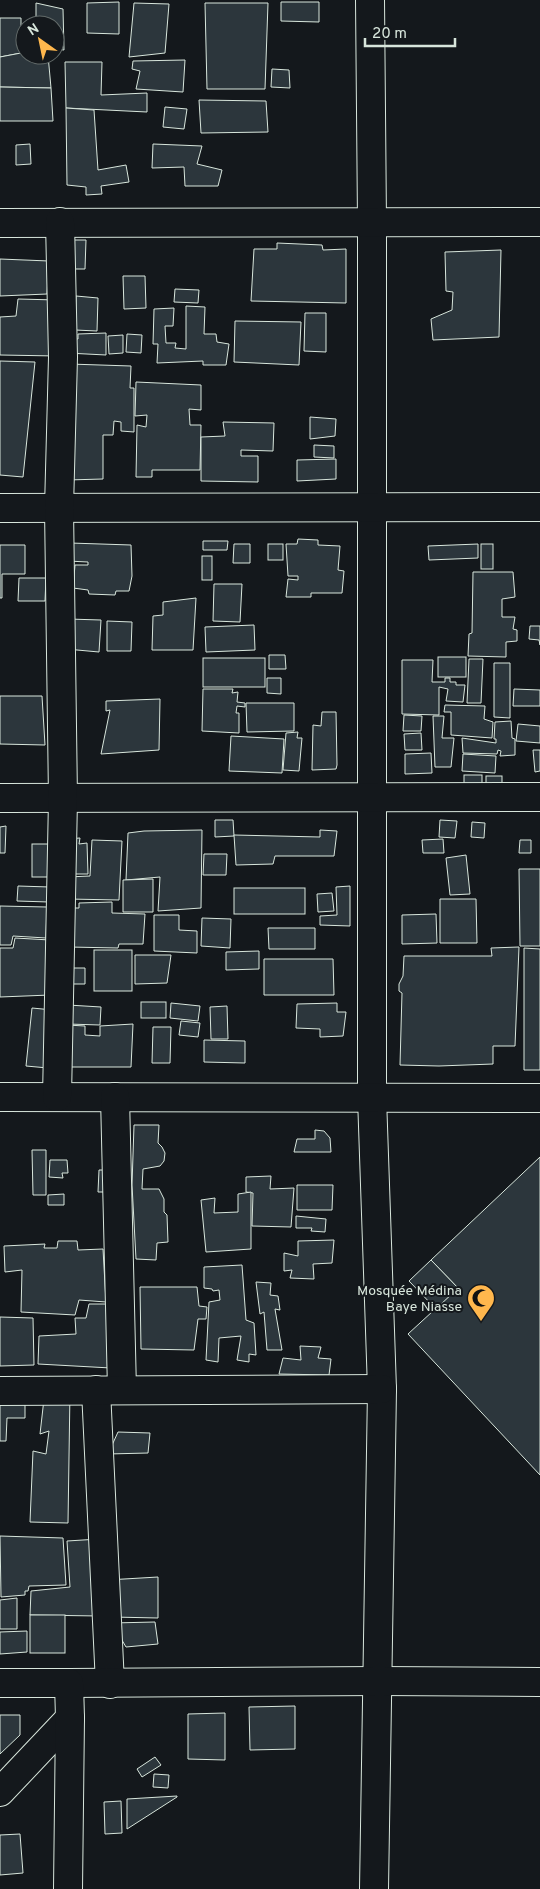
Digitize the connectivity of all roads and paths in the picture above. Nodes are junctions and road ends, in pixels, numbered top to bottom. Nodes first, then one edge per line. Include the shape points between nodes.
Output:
1 (370, 0) edge
2 (0, 222) edge
3 (60, 222) junction
4 (372, 222) junction
5 (540, 222) edge
6 (372, 507) junction
7 (540, 507) edge
8 (0, 508) edge
9 (58, 508) junction
10 (372, 796) junction
11 (540, 796) edge
12 (0, 798) edge
13 (63, 799) junction
14 (0, 1097) edge
15 (57, 1097) junction
16 (115, 1097) junction
17 (372, 1097) junction
18 (540, 1098) edge
19 (382, 1389) junction
20 (109, 1390) junction
21 (0, 1391) edge
22 (379, 1681) junction
23 (540, 1682) edge
24 (0, 1683) edge
25 (69, 1683) junction
26 (110, 1684) junction
27 (70, 1718) junction
28 (0, 1792) edge
29 (68, 1889) edge
30 (374, 1889) edge

1 - 4 street
2 - 3 street
3 - 4 street
3 - 9 street via 63,357
4 - 5 street
4 - 6 street
6 - 7 street
6 - 9 street
6 - 10 street
8 - 9 street
9 - 13 street
10 - 11 street
10 - 13 street
10 - 17 street
12 - 13 street
13 - 15 street
14 - 15 street
15 - 16 street
16 - 17 street
16 - 20 street
17 - 18 street
17 - 19 street
19 - 20 street
19 - 22 street
20 - 21 street
20 - 26 street
22 - 23 street
22 - 26 street
22 - 30 street
24 - 25 street
25 - 26 street
25 - 27 street
27 - 28 street
27 - 29 street

